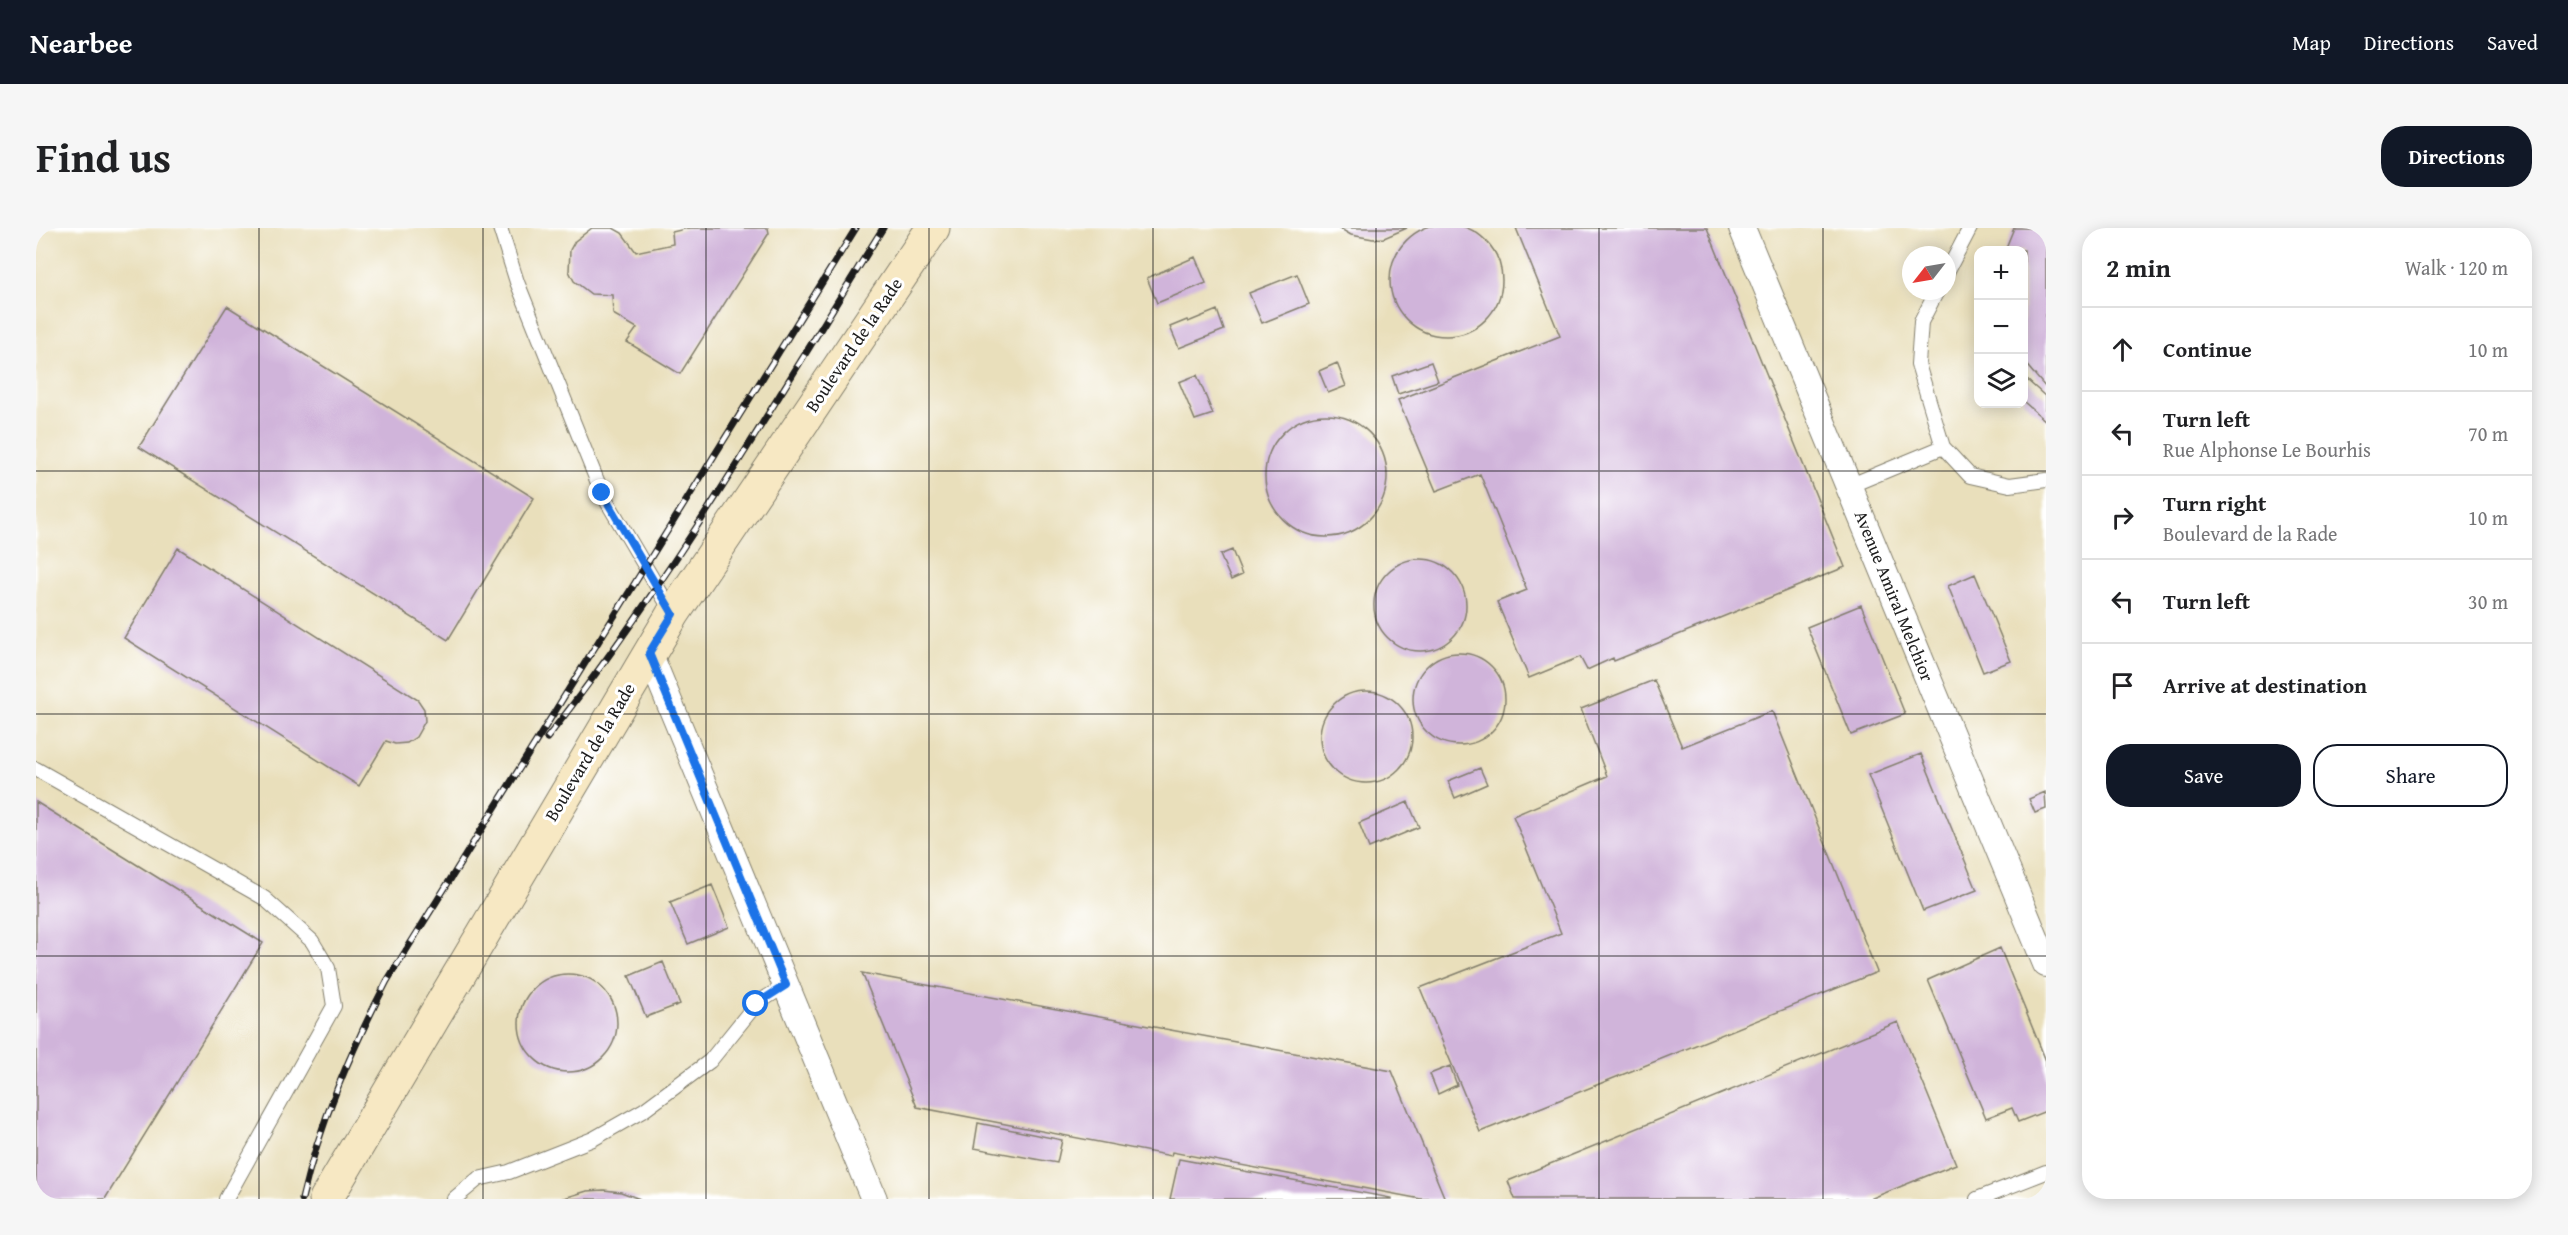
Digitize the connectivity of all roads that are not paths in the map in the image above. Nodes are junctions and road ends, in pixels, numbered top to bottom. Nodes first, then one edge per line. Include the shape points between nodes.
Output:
1 (500, 228) edge
2 (933, 228) edge
3 (1742, 228) edge
4 (1970, 228) edge
5 (1956, 255) edge
6 (1932, 300) edge
7 (1943, 447) junction
8 (2046, 480) edge
9 (1849, 486) junction
10 (673, 614) junction
11 (649, 653) junction
12 (36, 768) edge
13 (2046, 964) edge
14 (786, 985) junction
15 (2046, 1172) edge
16 (226, 1199) edge
17 (326, 1199) edge
18 (454, 1199) edge
19 (874, 1199) edge
20 (1977, 1199) edge

1 - 10 lane via 517,282 602,493
2 - 10 street, Boulevard de la Rade
3 - 9 street, Avenue Amiral Melchior
4 - 5 lane
6 - 7 lane via 1921,322 1918,364
7 - 8 lane via 1970,476 2010,485
7 - 9 lane
9 - 13 street, Avenue Amiral Melchior
10 - 11 street, Boulevard de la Rade
11 - 14 street
11 - 17 street, Boulevard de la Rade
12 - 16 lane via 264,898 312,941 328,968 334,1006
14 - 18 lane via 756,1004 710,1061 644,1110 593,1139 509,1172 478,1179
14 - 19 street
15 - 20 lane

